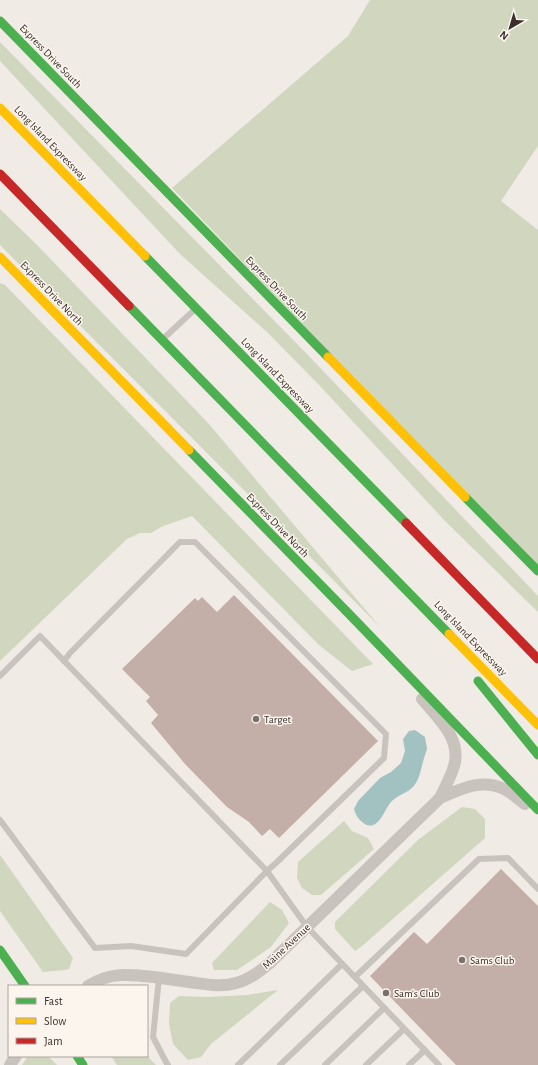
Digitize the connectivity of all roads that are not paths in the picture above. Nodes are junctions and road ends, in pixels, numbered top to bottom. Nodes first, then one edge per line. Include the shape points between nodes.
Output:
1 (0, 21) edge
2 (0, 108) edge
3 (0, 174) edge
4 (0, 258) edge
5 (196, 308) junction
6 (162, 340) junction
7 (370, 552) junction
8 (448, 566) junction
9 (538, 572) edge
10 (352, 617) junction
11 (526, 634) dead end
12 (452, 649) dead end
13 (538, 659) edge
14 (64, 661) junction
15 (472, 673) dead end
16 (0, 676) edge
17 (538, 725) edge
18 (538, 755) edge
19 (440, 798) junction
20 (538, 810) edge
21 (538, 813) edge
22 (0, 820) edge
23 (267, 871) junction
24 (538, 889) edge
25 (307, 927) junction
26 (0, 950) edge
27 (342, 964) junction
28 (355, 977) junction
29 (159, 978) junction
30 (24, 985) edge
31 (90, 985) edge
32 (363, 986) junction
33 (384, 1008) junction
34 (404, 1029) junction
35 (425, 1050) junction
36 (168, 1065) edge
37 (238, 1065) edge
38 (280, 1065) edge
39 (325, 1065) edge
40 (366, 1065) edge
41 (409, 1065) edge
42 (439, 1065) edge

1 - 9 main road, Express Drive South
2 - 5 main road, Long Island Expressway
3 - 6 main road, Long Island Expressway
4 - 10 main road, Express Drive North
5 - 6 lane
5 - 8 main road, Long Island Expressway
6 - 7 main road, Long Island Expressway
7 - 12 main road
7 - 17 main road, Long Island Expressway
8 - 11 main road
8 - 13 main road, Long Island Expressway
10 - 19 street via 451,736 455,751 454,766
10 - 20 main road, Express Drive North
14 - 16 lane via 40,636
14 - 23 lane
14 - 23 lane via 180,542 195,542 386,734 384,758
15 - 18 main road
19 - 21 street via 473,785 490,785 506,790
19 - 25 street, Maine Avenue
22 - 23 lane via 95,948 131,946 186,954
23 - 25 lane
24 - 28 lane via 508,858 479,859
25 - 27 lane
25 - 29 street, Maine Avenue via 270,963 238,983 212,986
26 - 30 main road
27 - 28 lane
27 - 37 lane
28 - 32 lane
29 - 31 street, Maine Avenue via 122,974 101,979
29 - 36 lane via 153,1037
32 - 33 lane
32 - 38 lane
33 - 34 lane
33 - 39 lane
34 - 35 lane
34 - 40 lane
35 - 41 lane
35 - 42 lane

